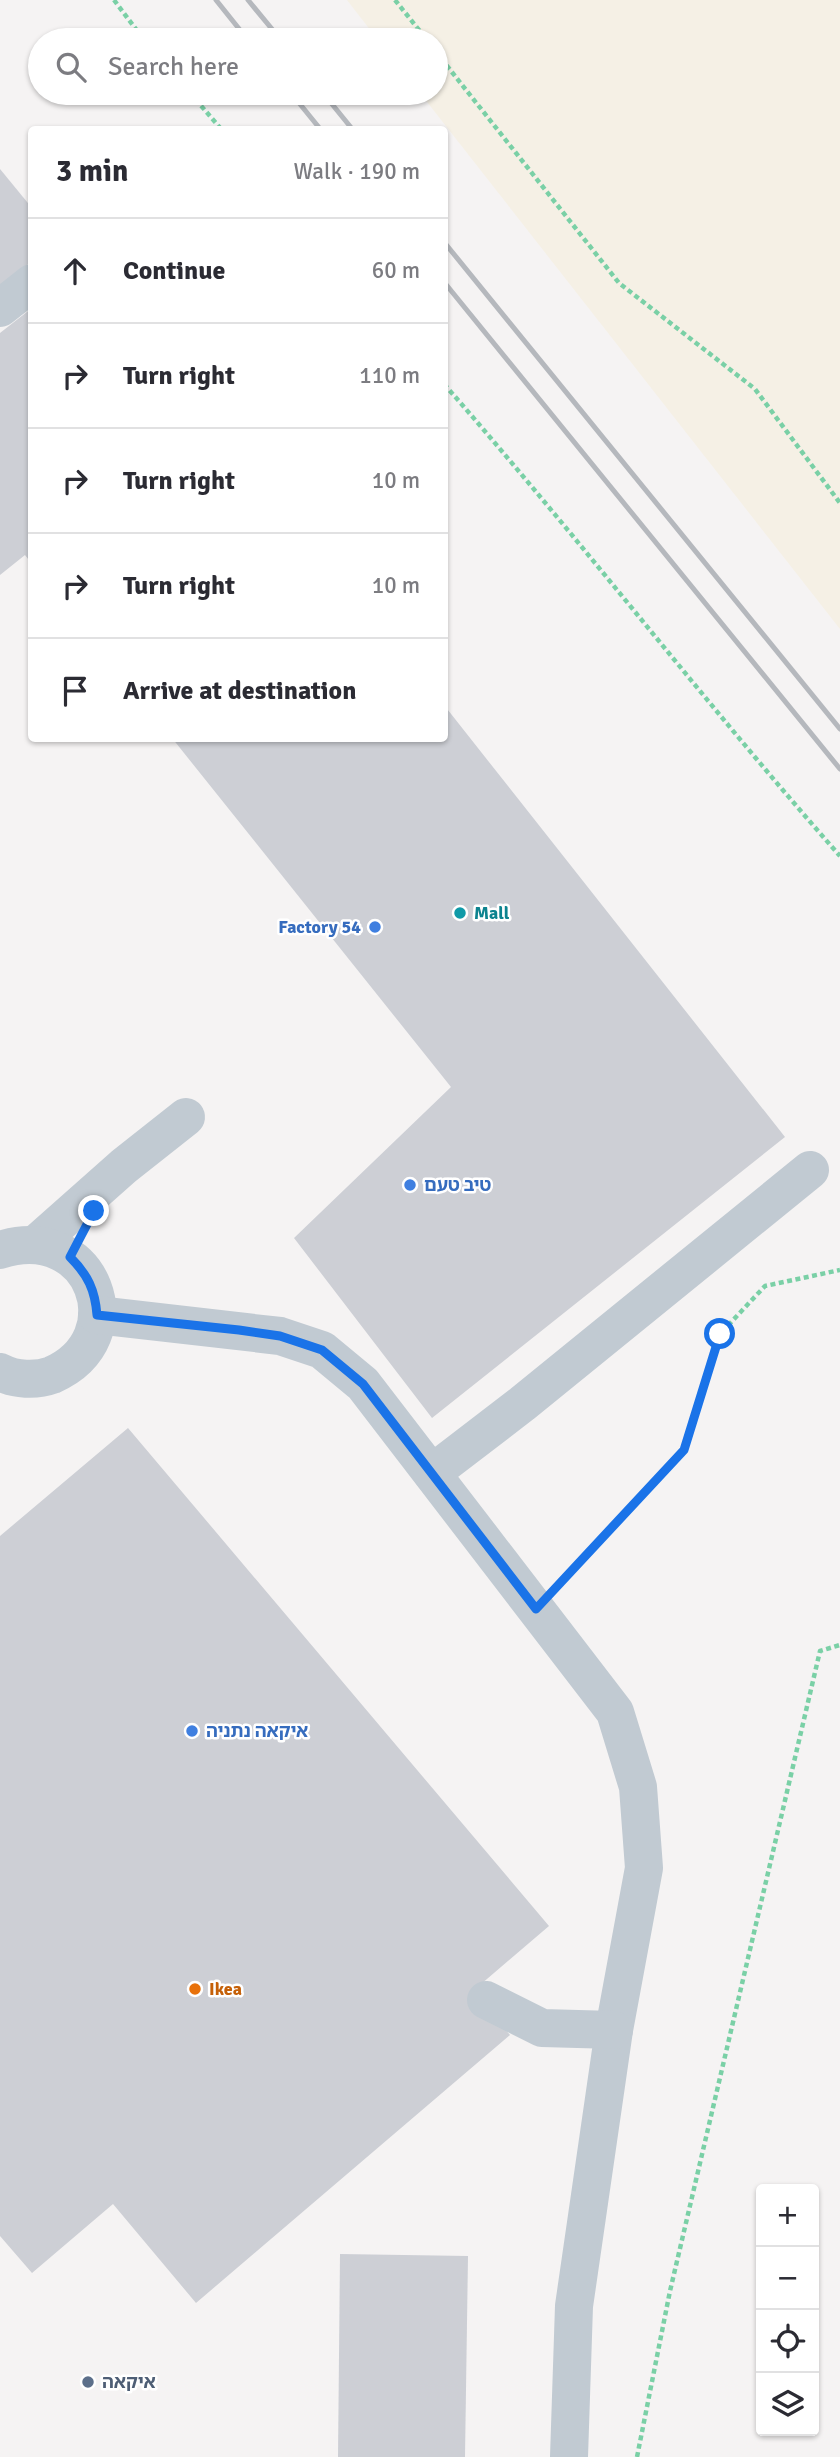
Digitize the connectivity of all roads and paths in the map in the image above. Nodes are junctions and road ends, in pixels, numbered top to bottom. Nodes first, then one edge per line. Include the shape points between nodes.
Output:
1 (114, 0) edge
2 (395, 0) edge
3 (135, 28) edge
4 (417, 28) edge
5 (448, 67) edge
6 (200, 105) edge
7 (219, 126) edge
8 (28, 286) edge
9 (0, 308) edge
10 (448, 389) edge
11 (840, 503) edge
12 (840, 856) edge
13 (186, 1117) dead end
14 (810, 1170) dead end
15 (36, 1250) edge
16 (840, 1270) edge
17 (97, 1315) junction
18 (0, 1372) edge
19 (432, 1473) junction
20 (536, 1609) junction
21 (840, 1645) edge
22 (486, 2000) dead end
23 (614, 2030) junction
24 (569, 2457) edge
25 (637, 2457) edge

1 - 3 path
2 - 4 path
5 - 11 path via 619,283 755,389
6 - 7 path
8 - 9 street
10 - 12 path
13 - 15 street via 124,1166 94,1211
14 - 19 street
15 - 17 street via 86,1273 96,1293
16 - 20 path via 765,1286 720,1334 684,1450
17 - 18 street via 93,1336 66,1368 47,1377 26,1379
17 - 19 street via 280,1336 322,1350 363,1384
19 - 20 street
20 - 23 street via 615,1712 638,1787 644,1868
21 - 25 path via 820,1651 670,2291
22 - 23 street via 542,2028
23 - 24 street via 574,2306

